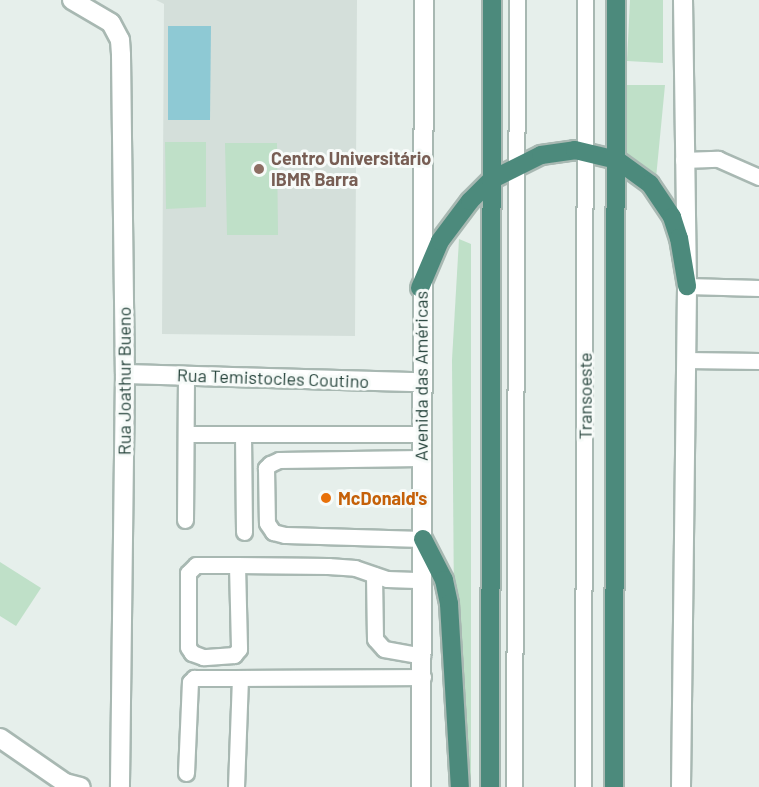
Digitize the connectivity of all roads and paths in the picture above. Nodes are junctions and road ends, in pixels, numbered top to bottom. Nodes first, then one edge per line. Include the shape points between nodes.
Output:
1 (72, 0) edge
2 (424, 0) edge
3 (492, 0) edge
4 (517, 0) edge
5 (528, 0) edge
6 (616, 0) edge
7 (683, 0) edge
8 (584, 2) edge
9 (517, 20) junction
10 (587, 152) junction
11 (617, 160) junction
12 (684, 160) junction
13 (515, 166) junction
14 (759, 177) edge
15 (491, 180) junction
16 (687, 286) junction
17 (420, 288) junction
18 (759, 288) edge
19 (686, 360) junction
20 (759, 361) edge
21 (125, 374) junction
22 (186, 375) junction
23 (420, 382) junction
24 (186, 434) junction
25 (421, 434) junction
26 (243, 435) junction
27 (421, 458) junction
28 (185, 520) dead end
29 (244, 532) dead end
30 (423, 539) junction
31 (237, 565) junction
32 (374, 574) junction
33 (423, 580) junction
34 (423, 656) junction
35 (423, 677) junction
36 (240, 678) junction
37 (0, 738) edge
38 (186, 772) dead end
39 (71, 786) edge
40 (120, 787) edge
41 (236, 787) edge
42 (421, 787) edge
43 (460, 787) edge
44 (490, 787) edge
45 (514, 787) edge
46 (583, 787) edge
47 (614, 787) edge
48 (681, 787) edge

1 - 21 main road, Rua Joathur Bueno via 111,23 120,40
2 - 17 main road, Avenida das Américas
3 - 15 highway
4 - 9 lane
5 - 9 lane
6 - 11 highway
7 - 12 main road
8 - 10 lane, Transoeste
9 - 13 lane
10 - 11 highway
10 - 13 highway via 542,154
10 - 46 lane, Transoeste
11 - 16 highway via 650,184 672,217
11 - 47 highway
12 - 14 lane via 718,159
12 - 16 main road
13 - 15 highway
13 - 45 lane
15 - 17 highway via 440,241
15 - 44 highway
16 - 18 lane
16 - 19 main road
17 - 23 main road, Avenida das Américas
19 - 20 lane
19 - 48 main road
21 - 22 main road, Rua Temistocles Coutino
21 - 40 main road, Rua Joathur Bueno
22 - 23 main road, Rua Temistocles Coutino
22 - 24 lane
23 - 25 main road, Avenida das Américas
24 - 26 lane
24 - 28 lane
25 - 26 lane
25 - 27 main road, Avenida das Américas
26 - 29 lane
27 - 30 main road, Avenida das Américas
27 - 30 lane via 279,460 266,468 267,523 273,532 285,535
30 - 33 main road, Avenida das Américas
30 - 43 highway via 444,580 449,604
31 - 31 lane via 190,567 188,647 192,653 202,657 234,655 239,648
31 - 32 lane via 355,568
32 - 33 lane
32 - 34 lane via 374,631 380,646
33 - 34 main road, Avenida das Américas
34 - 35 main road, Avenida das Américas
35 - 36 lane
35 - 42 main road, Avenida das Américas
36 - 38 lane via 194,678 187,687
36 - 41 lane
37 - 39 main road

